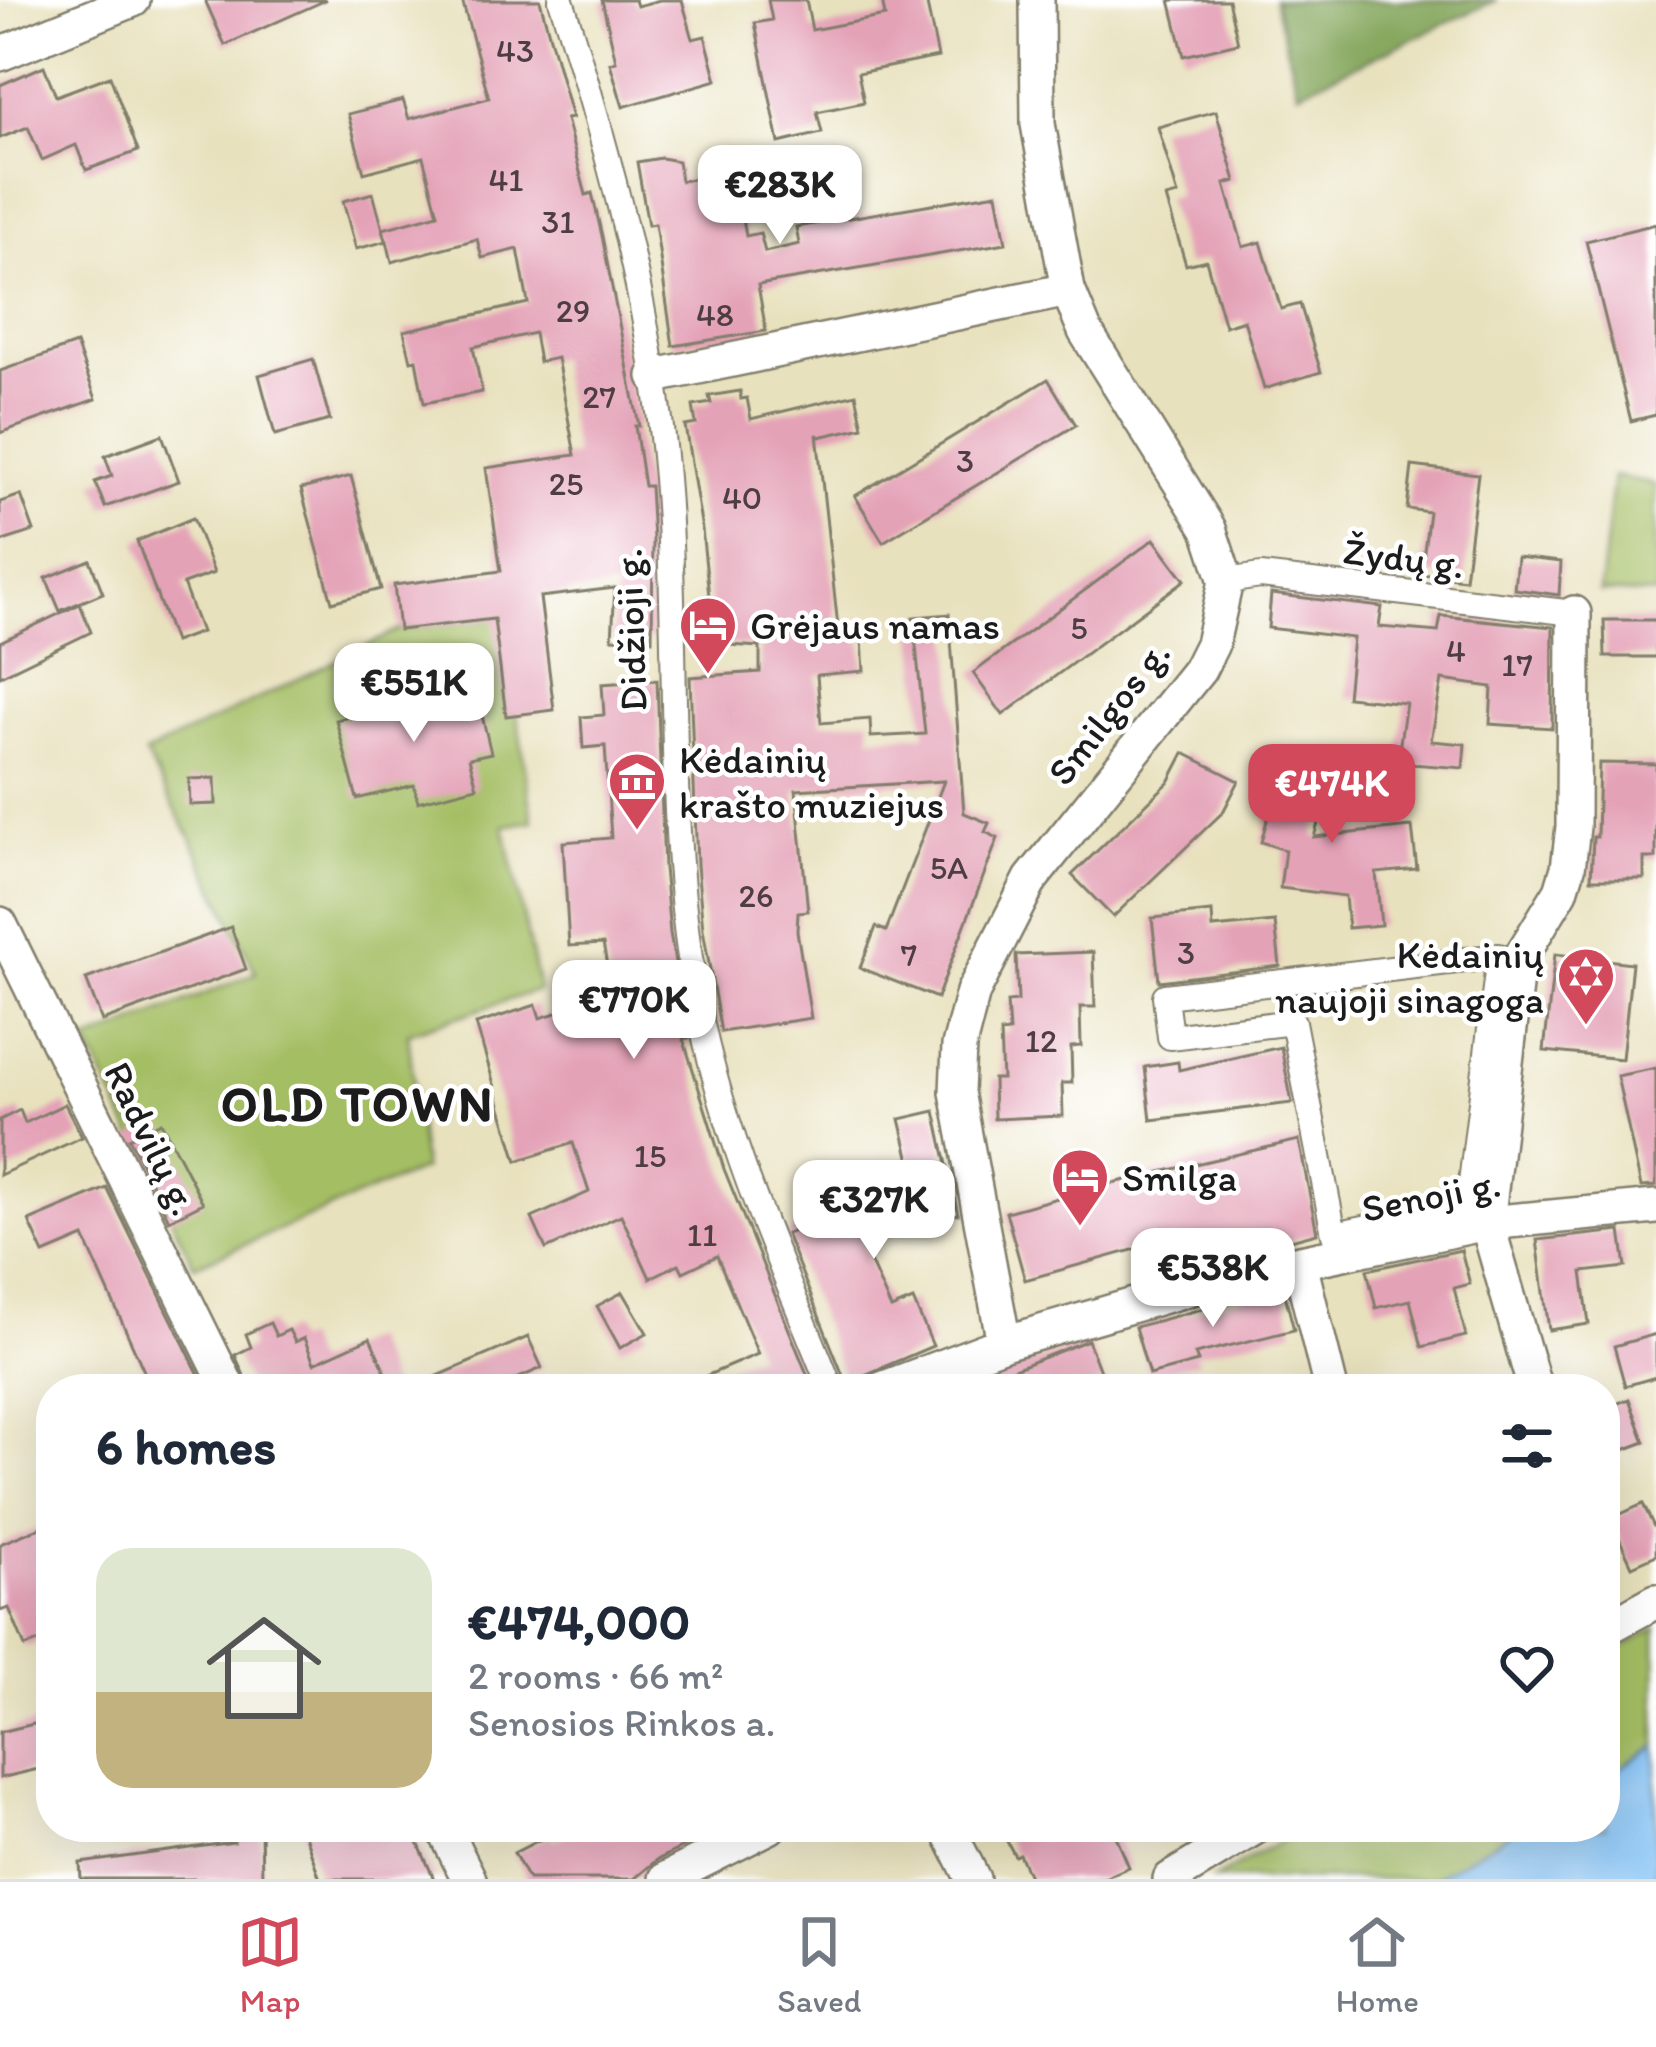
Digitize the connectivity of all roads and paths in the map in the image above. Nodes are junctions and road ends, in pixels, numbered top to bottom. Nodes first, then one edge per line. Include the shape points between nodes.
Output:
1 (133, 0) edge
2 (561, 0) edge
3 (1037, 0) edge
4 (0, 54) edge
5 (1068, 290) junction
6 (656, 376) junction
7 (1226, 581) junction
8 (1574, 613) joint
9 (0, 924) edge
10 (1499, 956) joint
11 (1656, 1207) edge
12 (1487, 1223) junction
13 (1300, 1264) junction
14 (1004, 1343) junction
15 (222, 1374) edge
16 (826, 1374) edge
17 (922, 1374) edge
18 (1326, 1374) edge
19 (1531, 1374) edge
20 (1656, 1601) edge
21 (1620, 1615) edge
22 (450, 1842) edge
23 (739, 1842) edge
24 (960, 1842) edge
25 (1231, 1842) edge
26 (469, 1879) edge
27 (666, 1879) edge
28 (973, 1879) edge
29 (1171, 1879) edge

1 - 4 street
2 - 6 street, Didžioji g. via 596,109
3 - 5 street via 1038,124
5 - 6 street
5 - 7 street via 1085,331 1209,530
6 - 16 street, Didžioji g. via 680,853 696,996 734,1147
7 - 8 street, Žydų g. via 1262,576
7 - 14 street, Smilgos g. via 1199,670 1031,879 973,992 957,1092
8 - 12 street via 1568,868 1518,961
9 - 15 street, Radvilų g.
10 - 10 street via 1165,996 1170,1037 1293,1022 1334,1234 1468,1207
11 - 12 street, Senoji g.
12 - 13 street, Senoji g.
12 - 19 street
13 - 14 street, Senoji g.
13 - 18 street
14 - 17 street, Senoji g.
20 - 21 street
22 - 26 street
23 - 27 street
24 - 28 street
25 - 29 street

